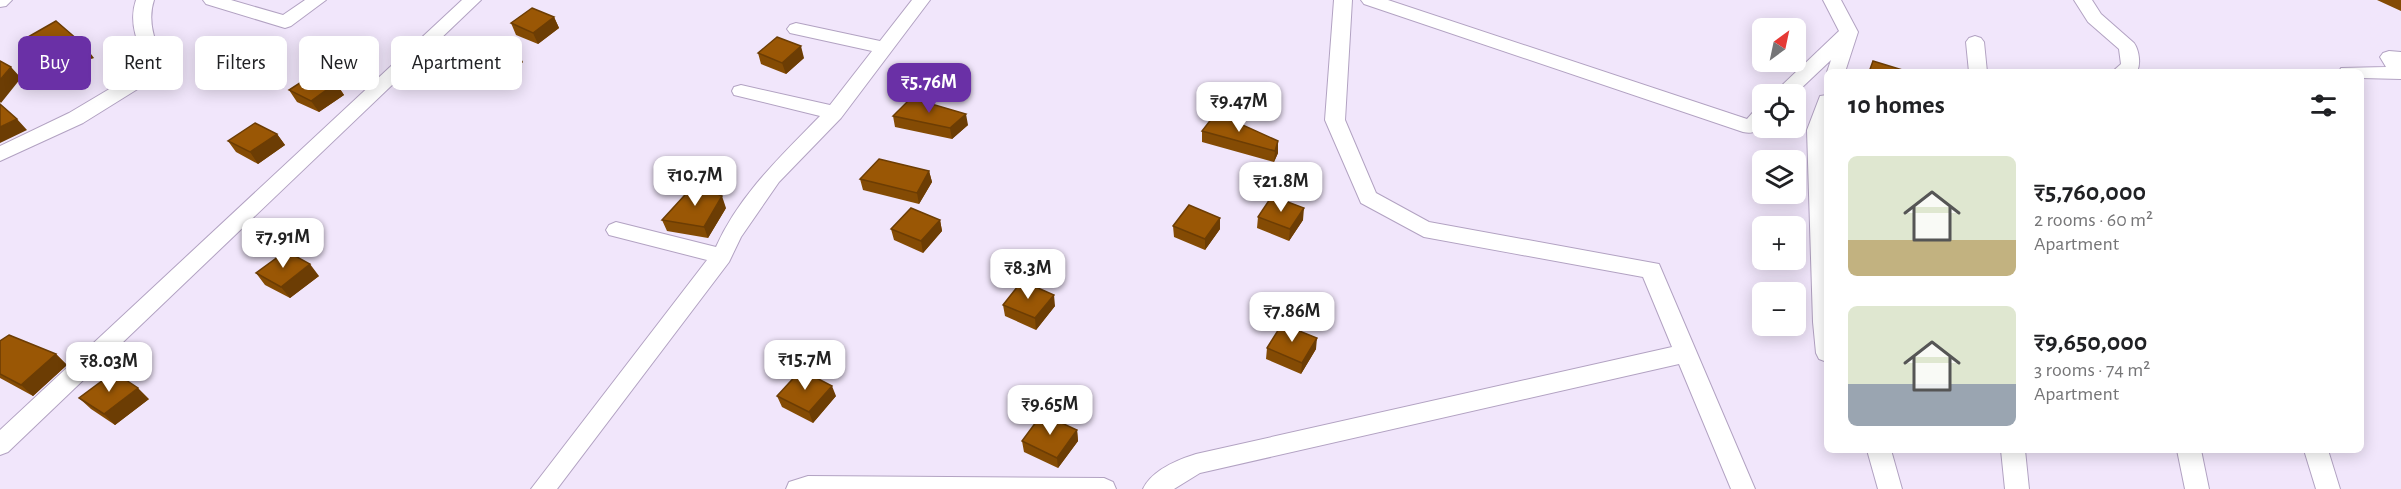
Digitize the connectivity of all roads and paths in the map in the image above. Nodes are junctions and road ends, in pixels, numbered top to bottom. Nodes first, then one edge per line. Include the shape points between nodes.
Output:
1 (145, 0) edge
2 (214, 0) edge
3 (317, 0) edge
4 (472, 0) edge
5 (921, 0) edge
6 (1342, 0) edge
7 (1370, 0) edge
8 (1832, 0) edge
9 (2083, 0) edge
10 (796, 29) dead end
11 (1849, 32) junction
12 (1975, 42) dead end
13 (884, 48) junction
14 (2401, 58) edge
15 (1837, 69) edge
16 (1978, 69) edge
17 (2126, 69) edge
18 (2364, 72) edge
19 (1794, 84) edge
20 (741, 91) dead end
21 (1824, 110) edge
22 (834, 113) junction
23 (1752, 125) edge
24 (0, 154) edge
25 (616, 230) dead end
26 (722, 256) junction
27 (1824, 279) edge
28 (1687, 354) junction
29 (0, 445) edge
30 (1880, 453) edge
31 (2013, 453) edge
32 (2190, 453) edge
33 (2317, 453) edge
34 (543, 489) edge
35 (798, 489) edge
36 (1104, 489) edge
37 (1155, 489) edge
38 (1743, 489) edge
39 (1890, 489) edge
40 (2017, 489) edge
41 (2197, 489) edge
42 (2328, 489) edge

1 - 24 street via 140,8 149,51 158,68 76,118
2 - 3 street via 285,22
4 - 29 street
5 - 13 street
6 - 28 street via 1335,120 1368,198 1424,229 1652,270
7 - 23 street
8 - 11 street
9 - 17 street via 2094,18 2128,47 2130,67
10 - 13 street
11 - 15 street
11 - 19 street
12 - 16 street
13 - 22 street
14 - 18 street via 2389,57 2400,73
20 - 22 street
21 - 27 street via 1817,130
22 - 26 street via 772,177 732,234
25 - 26 street
26 - 34 street
28 - 37 street via 1196,464
28 - 38 street
30 - 39 street
31 - 40 street
32 - 41 street
33 - 42 street
35 - 36 street

